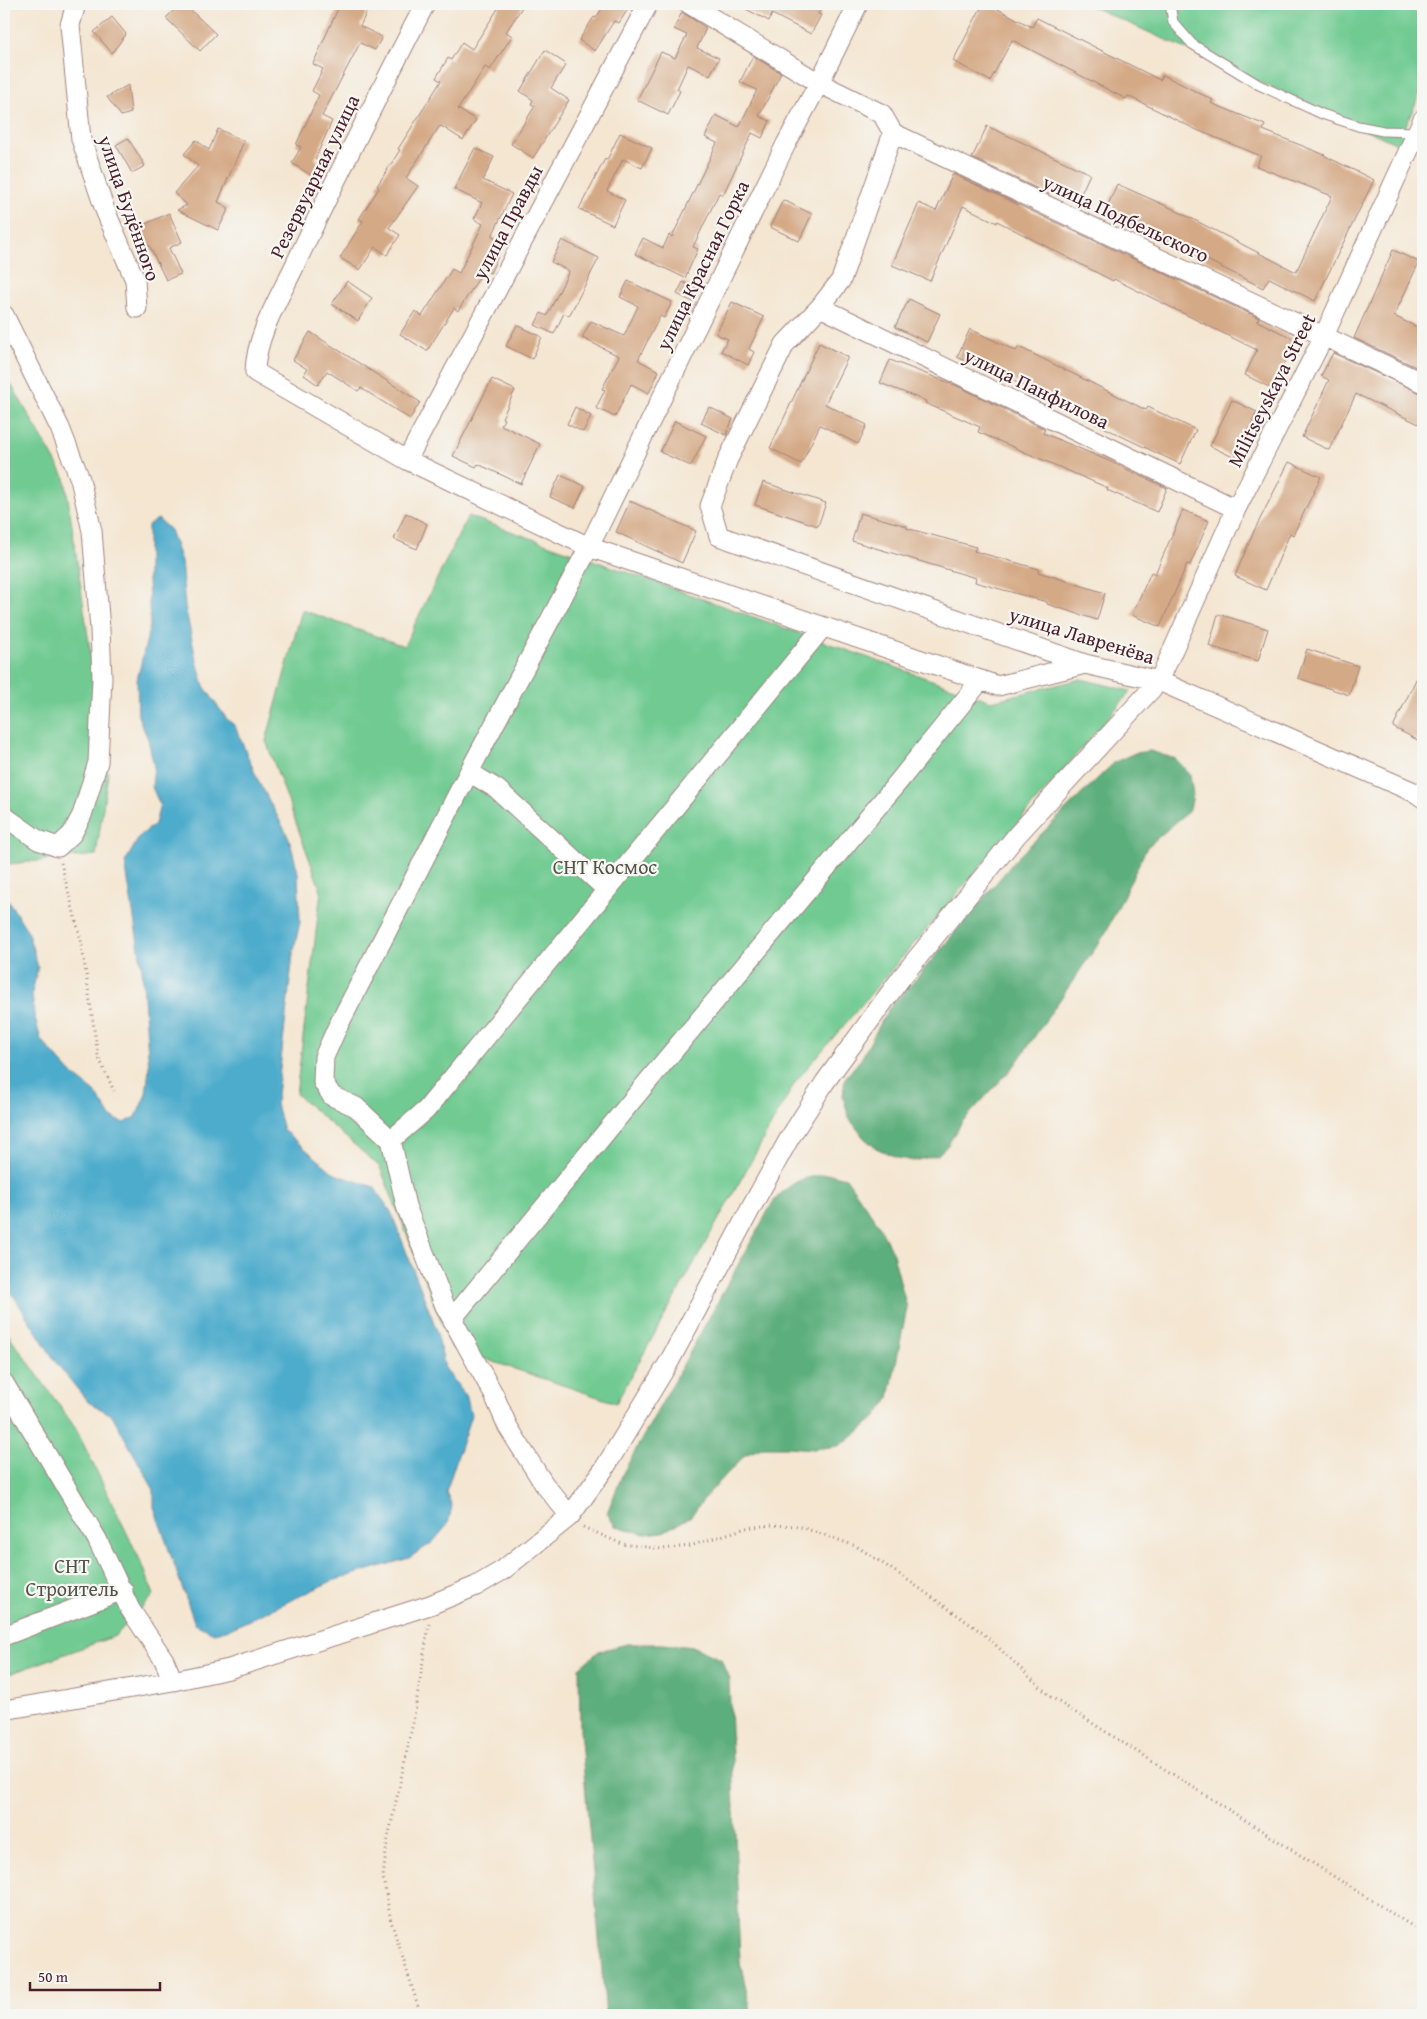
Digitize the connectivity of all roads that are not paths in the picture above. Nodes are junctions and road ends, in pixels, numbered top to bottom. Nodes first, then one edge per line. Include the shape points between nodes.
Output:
1 (76, 4) edge
2 (425, 4) edge
3 (648, 4) edge
4 (689, 4) edge
5 (858, 4) edge
6 (1170, 4) edge
7 (819, 83) junction
8 (1420, 125) edge
9 (893, 133) junction
10 (820, 307) junction
11 (137, 308) dead end
12 (4, 315) edge
13 (1324, 336) junction
14 (1423, 383) edge
15 (407, 460) junction
16 (1236, 509) junction
17 (590, 548) junction
18 (823, 627) junction
19 (1085, 664) junction
20 (981, 680) junction
21 (1159, 681) junction
22 (469, 772) junction
23 (1421, 790) edge
24 (4, 816) edge
25 (606, 889) junction
26 (391, 1140) junction
27 (452, 1319) junction
28 (4, 1383) edge
29 (570, 1516) junction
30 (123, 1590) junction
31 (4, 1636) edge
32 (174, 1681) junction
33 (4, 1710) edge

1 - 11 street, улица Будённого via 70,25 81,139 105,210 135,280
2 - 15 street, Резервуарная улица via 316,220 255,356 255,372
3 - 15 street, улица Правды
4 - 7 street
5 - 7 street, улица Красная Горка
6 - 8 lane via 1173,22 1192,44 1259,86 1358,126 1383,130
7 - 9 street via 882,114
7 - 17 street, улица Красная Горка via 786,144
8 - 13 street, Militseyskaya Street
9 - 10 street via 841,280
9 - 13 street, улица Подбельского
10 - 16 street, улица Панфилова
10 - 19 street, улица Лавренёва via 785,344 728,459 710,506 719,536
12 - 24 street via 60,428 80,479 92,531 102,678 98,762 82,815 72,834 58,848 38,840
13 - 14 street, улица Подбельского
13 - 16 street, Militseyskaya Street
15 - 17 street
16 - 21 street, Militseyskaya Street
17 - 18 street
17 - 22 street, улица Красная Горка
18 - 20 street
18 - 25 street
19 - 20 street via 998,686
19 - 21 street, улица Лавренёва
20 - 27 street
21 - 23 street, улица Лавренёва
21 - 29 street, Militseyskaya Street via 1017,835 902,978 825,1082 789,1139 669,1362 604,1469
22 - 25 street via 497,789
22 - 26 street, улица Красная Горка via 324,1057 323,1082 332,1096 356,1107
25 - 26 street via 426,1110
26 - 27 street via 406,1206
27 - 29 street via 494,1395 508,1428 544,1484
28 - 30 street via 97,1539
29 - 32 street, Militseyskaya Street via 503,1570 430,1606 229,1669
30 - 31 street
30 - 32 street via 130,1608
32 - 33 street, Militseyskaya Street

